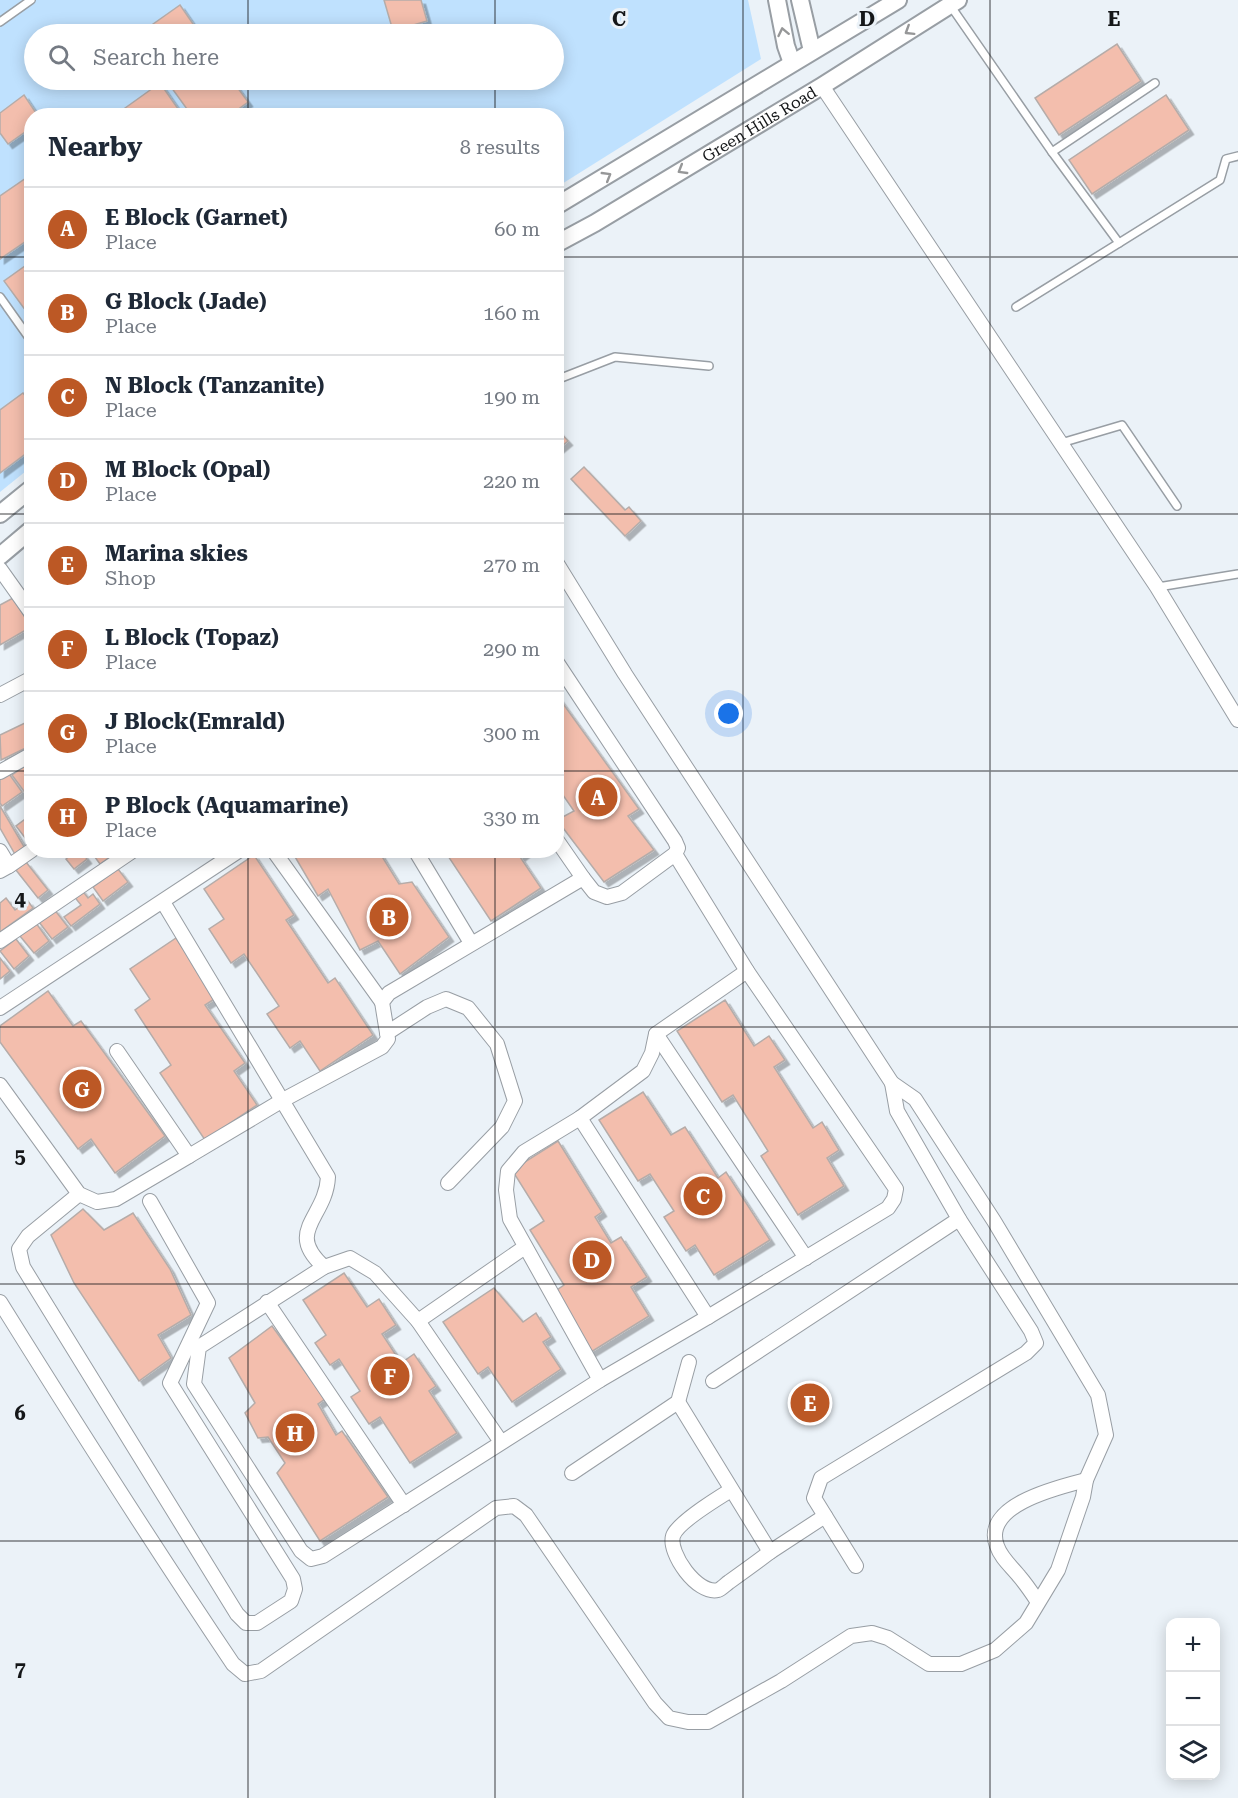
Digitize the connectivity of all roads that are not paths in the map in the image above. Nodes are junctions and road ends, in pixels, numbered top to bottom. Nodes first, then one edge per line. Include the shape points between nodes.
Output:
1 (31, 0) edge
2 (777, 0) edge
3 (800, 0) edge
4 (898, 0) edge
5 (954, 3) edge
6 (0, 22) edge
7 (812, 51) junction
8 (792, 63) junction
9 (1155, 83) dead end
10 (822, 86) junction
11 (1052, 152) junction
12 (1238, 156) edge
13 (564, 201) edge
14 (564, 240) edge
15 (1119, 243) junction
16 (0, 297) edge
17 (1016, 307) dead end
18 (24, 331) edge
19 (709, 366) dead end
20 (564, 377) edge
21 (1061, 443) junction
22 (24, 494) edge
23 (1177, 506) dead end
24 (0, 514) edge
25 (24, 536) edge
26 (0, 556) edge
27 (0, 570) edge
28 (1238, 574) edge
29 (564, 575) edge
30 (1157, 587) junction
31 (24, 604) edge
32 (564, 673) edge
33 (24, 682) edge
34 (0, 695) edge
35 (1238, 720) edge
36 (24, 758) edge
37 (0, 772) edge
38 (0, 851) edge
39 (564, 851) edge
40 (675, 854) junction
41 (24, 856) edge
42 (122, 858) edge
43 (228, 858) edge
44 (279, 858) edge
45 (421, 858) edge
46 (5, 869) edge
47 (583, 878) junction
48 (163, 902) junction
49 (0, 941) edge
50 (471, 943) junction
51 (747, 971) junction
52 (382, 1002) junction
53 (0, 1008) edge
54 (387, 1033) junction
55 (656, 1034) junction
56 (117, 1051) dead end
57 (892, 1083) junction
58 (0, 1085) edge
59 (283, 1100) junction
60 (580, 1118) junction
61 (189, 1156) junction
62 (448, 1184) dead end
63 (79, 1194) junction
64 (150, 1201) dead end
65 (959, 1219) junction
66 (525, 1247) junction
67 (806, 1258) junction
68 (324, 1267) junction
69 (0, 1302) edge
70 (267, 1302) junction
71 (708, 1317) junction
72 (418, 1321) junction
73 (689, 1362) dead end
74 (600, 1380) junction
75 (712, 1380) dead end
76 (678, 1402) junction
77 (501, 1442) junction
78 (572, 1473) dead end
79 (1086, 1480) junction
80 (730, 1490) junction
81 (404, 1505) junction
82 (825, 1516) junction
83 (770, 1552) junction
84 (856, 1566) dead end
85 (1038, 1602) junction

1 - 6 lane
8 -> 2 street
3 - 7 street
4 - 7 street
5 -> 10 street, Green Hills Road
5 - 11 lane
7 - 8 street
13 -> 8 street
9 - 11 lane
10 -> 14 street, Green Hills Road
10 - 21 street
11 - 15 lane
12 - 15 lane via 1226,159 1220,180
15 - 17 lane
16 - 18 lane
19 - 20 lane via 615,357
21 - 23 lane via 1122,425
21 - 30 street
22 - 24 street
25 - 26 street
27 - 31 street
28 - 30 lane
29 - 57 street
30 - 35 street
32 - 40 street via 675,841
33 - 34 street
36 - 37 street
38 - 46 street
39 - 47 street
40 - 47 street via 622,893 607,897 594,892
40 - 51 street
41 - 46 street
42 - 49 street
43 - 48 street
44 - 52 street
45 - 50 street
47 - 50 street
48 - 53 street
48 - 59 street
50 - 52 street via 389,993
51 - 55 street
51 - 67 street via 896,1189 888,1208
52 - 54 street
54 - 59 street via 388,1040 382,1047
54 - 62 street via 446,999 468,1008 497,1044 515,1101 502,1127
55 - 60 street via 644,1071
55 - 67 street
56 - 61 street
57 - 65 street via 897,1112
57 - 79 street via 915,1099 994,1221 1098,1395 1106,1435
58 - 63 street
59 - 61 street
59 - 68 street via 328,1177 306,1243 312,1257
60 - 66 street via 524,1152 508,1171 510,1220
60 - 71 street
61 - 63 street via 116,1199 97,1202
63 - 64 street via 28,1236 19,1249 23,1267 237,1614 246,1623 257,1623 291,1601 293,1579 170,1383 208,1303
65 - 75 street
65 - 82 street via 1036,1343 1026,1353 821,1478 814,1498
66 - 72 street
66 - 74 street
67 - 71 street
68 - 70 street
68 - 72 street via 350,1258 375,1273
69 - 85 street via 173,1575 233,1664 245,1674 261,1671 496,1508 514,1506 526,1515 655,1703 669,1718 688,1722 708,1722 781,1682 850,1636 872,1634 888,1638 929,1664 961,1664 995,1650 1026,1623
70 - 81 street
70 - 81 street via 199,1347 194,1384 301,1551 311,1559 323,1556
71 - 74 street
72 - 77 street
73 - 76 street
74 - 77 street
76 - 78 street
76 - 80 street
77 - 81 street
79 - 85 street via 1058,1570
79 - 85 street via 1031,1497 1005,1514 996,1526 994,1534 1001,1555
80 - 83 street
80 - 83 street via 673,1534 673,1549 685,1569 705,1589 718,1590
82 - 83 street
82 - 84 street

